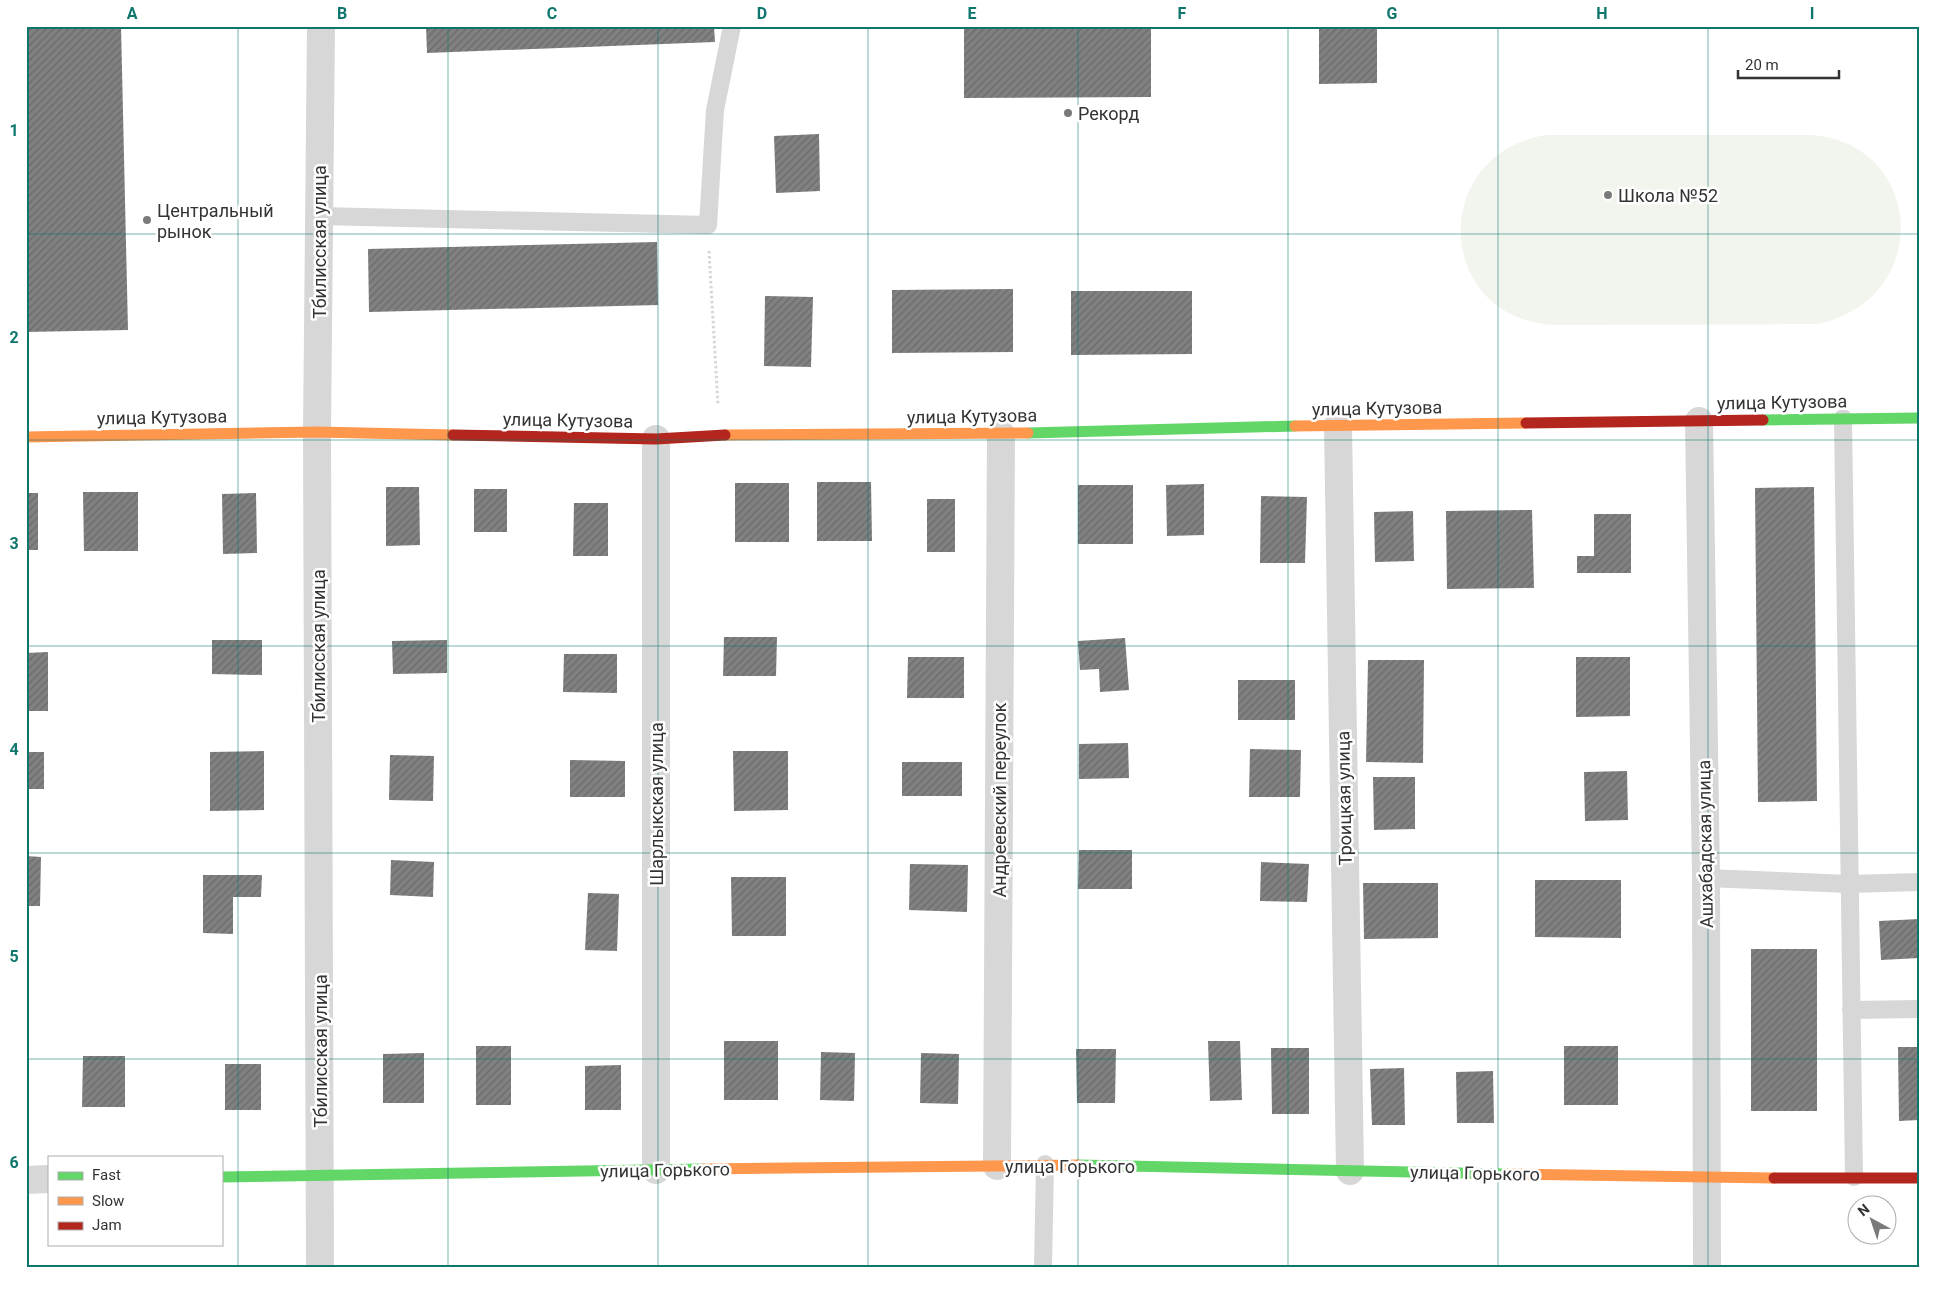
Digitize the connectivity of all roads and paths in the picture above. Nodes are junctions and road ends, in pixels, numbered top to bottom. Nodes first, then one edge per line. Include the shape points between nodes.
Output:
1 (320, 26) edge
2 (732, 26) edge
3 (319, 216) junction
4 (708, 226) junction
5 (1843, 418) junction
6 (1919, 418) edge
7 (1699, 421) junction
8 (1338, 425) junction
9 (317, 432) junction
10 (1001, 434) junction
11 (720, 435) junction
12 (26, 437) edge
13 (656, 439) junction
14 (1706, 878) junction
15 (1919, 882) edge
16 (1849, 884) junction
17 (1919, 1009) edge
18 (1851, 1010) junction
19 (1045, 1164) junction
20 (997, 1166) junction
21 (656, 1170) junction
22 (1350, 1171) junction
23 (320, 1176) junction
24 (222, 1177) edge
25 (1854, 1177) junction
26 (1707, 1178) junction
27 (1919, 1178) edge
28 (48, 1179) edge
29 (26, 1180) edge
30 (320, 1267) edge
31 (1043, 1267) edge
32 (1707, 1267) edge

1 - 3 street, Тбилисская улица
2 - 4 lane via 715,110
3 - 4 lane
3 - 9 street, Тбилисская улица
4 - 11 path
5 - 6 street, улица Кутузова
5 - 7 street, улица Кутузова
5 - 16 lane
7 - 8 street, улица Кутузова
7 - 14 street, Ашхабадская улица
8 - 10 street, улица Кутузова
8 - 22 street, Троицкая улица
9 - 12 street, улица Кутузова
9 - 13 street, улица Кутузова
9 - 23 street, Тбилисская улица
10 - 11 street, улица Кутузова
10 - 20 street, Андреевский переулок
11 - 13 street, улица Кутузова
13 - 21 street, Шарлыкская улица
14 - 16 lane
14 - 26 street, Ашхабадская улица
15 - 16 lane
16 - 18 lane
17 - 18 lane
18 - 25 lane
19 - 20 street, улица Горького
19 - 22 street, улица Горького
19 - 31 lane
20 - 21 street, улица Горького
21 - 23 street, улица Горького
22 - 26 street, улица Горького
23 - 24 street, улица Горького
23 - 30 street, Тбилисская улица
25 - 26 street, улица Горького
25 - 27 street, улица Горького
26 - 32 street, Ашхабадская улица
28 - 29 street

